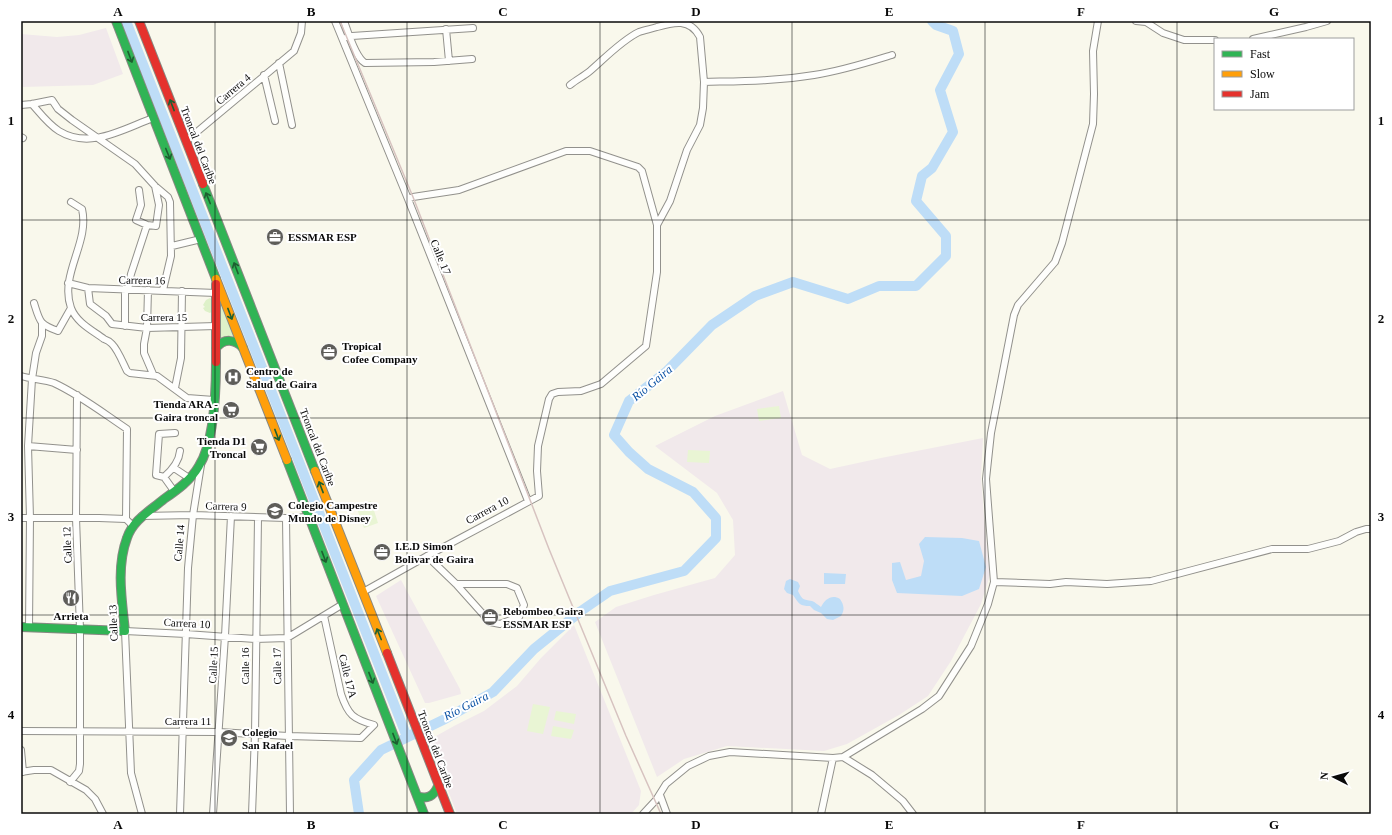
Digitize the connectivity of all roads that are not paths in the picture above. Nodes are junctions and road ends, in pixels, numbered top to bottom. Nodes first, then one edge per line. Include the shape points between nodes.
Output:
1 (116, 21) edge
2 (139, 21) edge
3 (302, 21) edge
4 (335, 21) edge
5 (344, 21) edge
6 (1098, 21) edge
7 (1136, 21) edge
8 (1327, 21) edge
9 (473, 28) dead end
10 (446, 30) junction
11 (350, 36) junction
12 (1258, 38) edge
13 (342, 40) junction
14 (1214, 40) edge
15 (892, 55) dead end
16 (472, 59) dead end
17 (449, 61) junction
18 (279, 63) junction
19 (264, 75) junction
20 (704, 82) junction
21 (570, 85) dead end
22 (32, 104) junction
23 (21, 105) edge
24 (153, 118) junction
25 (275, 121) dead end
26 (292, 125) dead end
27 (100, 138) junction
28 (186, 141) junction
29 (155, 186) junction
30 (139, 190) dead end
31 (408, 199) junction
32 (71, 202) dead end
33 (147, 224) junction
34 (657, 225) junction
35 (201, 239) junction
36 (172, 246) junction
37 (216, 277) junction
38 (68, 283) junction
39 (88, 288) junction
40 (126, 289) junction
41 (148, 290) junction
42 (163, 290) junction
43 (182, 291) junction
44 (216, 292) junction
45 (34, 303) dead end
46 (71, 308) junction
47 (42, 324) junction
48 (124, 326) junction
49 (216, 326) junction
50 (182, 327) junction
51 (147, 328) junction
52 (216, 348) junction
53 (244, 350) junction
54 (153, 374) junction
55 (21, 376) edge
56 (32, 379) junction
57 (175, 388) junction
58 (77, 395) junction
59 (214, 400) junction
60 (175, 434) dead end
61 (28, 446) junction
62 (77, 450) junction
63 (180, 451) dead end
64 (201, 462) junction
65 (174, 468) junction
66 (164, 477) junction
67 (189, 478) junction
68 (174, 491) junction
69 (528, 501) junction
70 (193, 515) junction
71 (142, 516) junction
72 (231, 516) junction
73 (309, 517) junction
74 (21, 518) edge
75 (30, 518) junction
76 (76, 518) junction
77 (258, 518) junction
78 (286, 518) junction
79 (126, 519) junction
80 (133, 526) junction
81 (1371, 529) edge
82 (427, 556) junction
83 (994, 582) junction
84 (456, 584) junction
85 (363, 592) junction
86 (343, 604) junction
87 (324, 616) junction
88 (24, 627) edge
89 (80, 629) junction
90 (125, 631) junction
91 (186, 634) junction
92 (225, 636) junction
93 (287, 638) junction
94 (255, 639) junction
95 (374, 725) joint
96 (21, 731) edge
97 (80, 731) junction
98 (183, 731) junction
99 (129, 732) junction
100 (219, 732) junction
101 (255, 734) junction
102 (288, 736) junction
103 (21, 750) edge
104 (843, 757) junction
105 (833, 758) junction
106 (22, 772) edge
107 (70, 782) junction
108 (438, 786) junction
109 (660, 795) junction
110 (417, 796) junction
111 (103, 814) edge
112 (142, 814) edge
113 (180, 814) edge
114 (213, 814) edge
115 (252, 814) edge
116 (290, 814) edge
117 (424, 814) edge
118 (441, 814) edge
119 (445, 814) edge
120 (450, 814) edge
121 (643, 814) edge
122 (667, 814) edge
123 (821, 814) edge
124 (913, 814) edge

1 -> 24 main road
28 -> 2 main road, Troncal del Caribe
3 - 18 street, Carrera 4 via 301,33 294,51
4 - 13 street, Calle 17
5 - 11 street
6 - 83 street via 1093,51 1093,124 1064,236 1055,262 1014,314 991,433 986,479
7 - 14 street via 1146,22 1163,33 1184,40
8 - 12 street
9 - 10 street
10 - 11 street
10 - 17 street
11 - 13 street
11 - 17 street via 360,58 365,62
13 - 31 street, Calle 17
15 - 20 street via 814,75
16 - 17 street
18 - 19 street, Carrera 4
18 - 26 street
19 - 25 street
19 - 28 street, Carrera 4
20 - 21 street via 698,33 687,24 672,22 639,32
20 - 34 street via 700,125 670,201
22 - 23 street
22 - 27 street via 59,131 84,140
22 - 27 street via 52,100 63,113
24 - 27 street
24 -> 35 main road
27 - 29 street via 135,164
85 -> 28 main road, Troncal del Caribe
29 - 33 street via 159,205 156,226
29 - 36 street via 170,202
30 - 33 street via 141,205 136,220
31 - 34 street via 459,190 566,151 590,151 638,167 642,171
31 - 69 street, Calle 17
32 - 38 street via 82,209 84,221
33 - 40 street
34 - 69 street, Carrera 10 via 657,272 646,346 601,384 581,391 558,392 548,399 538,446 539,496
35 - 36 street
35 - 37 main road
36 - 42 street
37 - 44 main road, Calle 14
37 -> 53 main road
38 - 39 street, Carrera 16
38 - 46 street
39 - 40 street, Carrera 16
39 - 48 street, Carrera 15 via 90,304 112,324
40 - 41 street, Carrera 16
40 - 48 street
41 - 42 street, Carrera 16
41 - 51 street
42 - 43 street, Carrera 16
43 - 44 street, Carrera 16
43 - 50 street
44 - 49 main road, Calle 14
45 - 47 street
46 - 47 street via 58,331
46 - 54 street via 77,319 112,344 127,371
47 - 56 street via 42,336
48 - 51 street, Carrera 15
49 - 50 street, Carrera 15
49 - 52 main road, Calle 14
50 - 51 street, Carrera 15
50 - 57 street via 182,358
51 - 54 street via 144,353
52 - 53 main road via 222,342 230,340 238,343
52 - 59 main road, Calle 14
53 -> 73 main road
54 - 57 street
55 - 56 street
56 - 58 street via 53,383
56 - 61 street
57 - 59 street via 187,398
58 - 62 street, Calle 12
58 - 79 street via 127,429
59 - 64 main road, Calle 14 via 211,429
60 - 66 street via 159,434 156,475
61 - 62 street
61 - 75 street
62 - 76 street, Calle 12
63 - 65 street
64 - 67 main road, Calle 13
64 - 70 street, Calle 14
65 - 66 street
65 - 67 street
66 - 68 street
67 - 68 main road, Calle 13
68 - 71 main road, Calle 13
69 - 82 street, Carrera 10
70 - 71 street, Carrera 9
70 - 72 street, Carrera 9
70 - 91 street, Calle 14
71 - 80 main road, Calle 13
72 - 77 street, Carrera 9
72 - 92 street, Calle 15
73 - 78 street, Carrera 9
73 -> 86 main road
74 - 75 street
75 - 76 street
75 - 88 street
76 - 79 street
76 - 89 street, Calle 12
77 - 78 street, Carrera 9
77 - 94 street, Calle 16
78 - 93 street, Calle 17
79 - 80 street
80 - 90 main road, Calle 13 via 126,536 123,550
81 - 83 street via 1308,549 1272,549 1151,581 1107,584
82 - 84 street
82 - 85 street, Carrera 10
83 - 104 street via 971,646 939,696
84 - 84 street via 490,622 500,624 519,617 524,605 517,588 507,584
108 -> 85 main road, Troncal del Caribe
86 - 87 street, Carrera 10
86 -> 110 main road
87 - 93 street, Carrera 10
87 - 95 street, Calle 17A via 345,706 349,713
88 - 89 main road, Carrera 10
89 - 90 main road, Carrera 10
89 - 97 street, Calle 12
90 - 91 street, Carrera 10
90 - 99 street, Calle 13
91 - 92 street, Carrera 10
91 - 98 street, Calle 14
92 - 94 street, Carrera 10
92 - 100 street, Calle 15
93 - 94 street, Carrera 10
93 - 102 street, Calle 17
94 - 101 street, Calle 16
95 - 102 street, Carrera 11 via 361,738
96 - 97 street, Carrera 11
97 - 99 street, Carrera 11
97 - 107 street, Calle 12 via 79,770
98 - 99 street, Carrera 11
98 - 100 street, Carrera 11
98 - 113 street, Calle 14
99 - 112 street, Calle 13 via 131,774
100 - 101 street, Carrera 11
100 - 114 street, Calle 15
101 - 102 street, Carrera 11
101 - 115 street, Calle 16
102 - 116 street, Calle 17
103 - 106 street
104 - 105 street
104 - 124 street via 872,775
105 - 109 street via 730,752 709,756 688,766 666,784
105 - 123 street
106 - 107 street via 51,770
107 - 111 street via 86,790 95,799
108 - 110 main road via 432,796 424,799
108 - 120 main road, Troncal del Caribe
109 - 121 street
109 - 122 street
110 - 117 main road
118 - 119 main road

